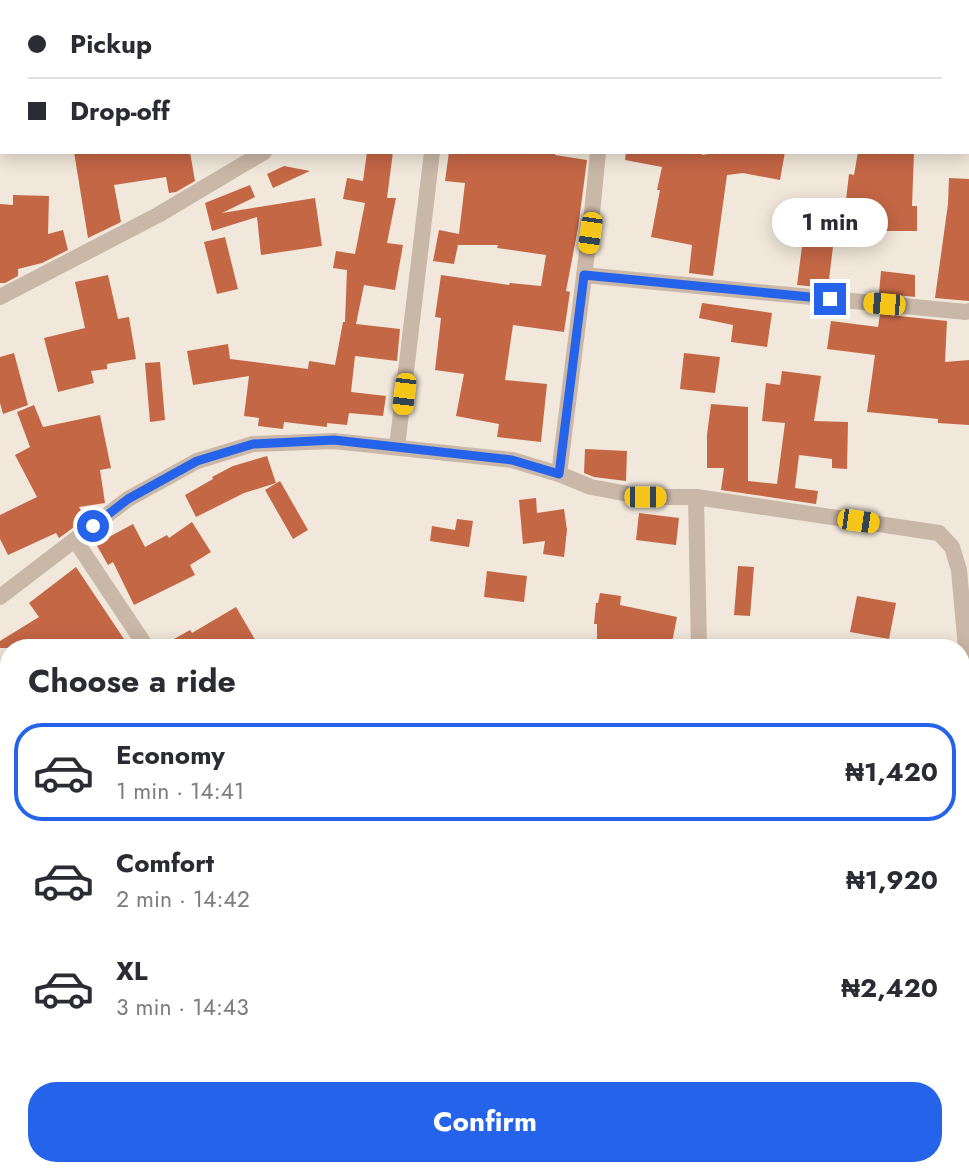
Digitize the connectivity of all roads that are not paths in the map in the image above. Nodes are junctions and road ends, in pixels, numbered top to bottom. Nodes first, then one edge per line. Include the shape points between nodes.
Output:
1 (261, 154) edge
2 (432, 154) edge
3 (598, 154) edge
4 (584, 275) junction
5 (0, 297) edge
6 (969, 311) edge
7 (397, 447) junction
8 (559, 474) junction
9 (696, 497) junction
10 (75, 540) junction
11 (0, 597) edge
12 (141, 639) edge
13 (699, 639) edge
14 (965, 639) edge

1 - 5 street via 158,215
2 - 7 street
3 - 4 street
4 - 6 street
4 - 8 street
7 - 8 street via 512,460
7 - 10 street via 334,440 253,444 197,461 128,499
8 - 9 street via 645,497
9 - 13 street
9 - 14 street via 939,533 952,547 958,570
10 - 11 street
10 - 12 street

